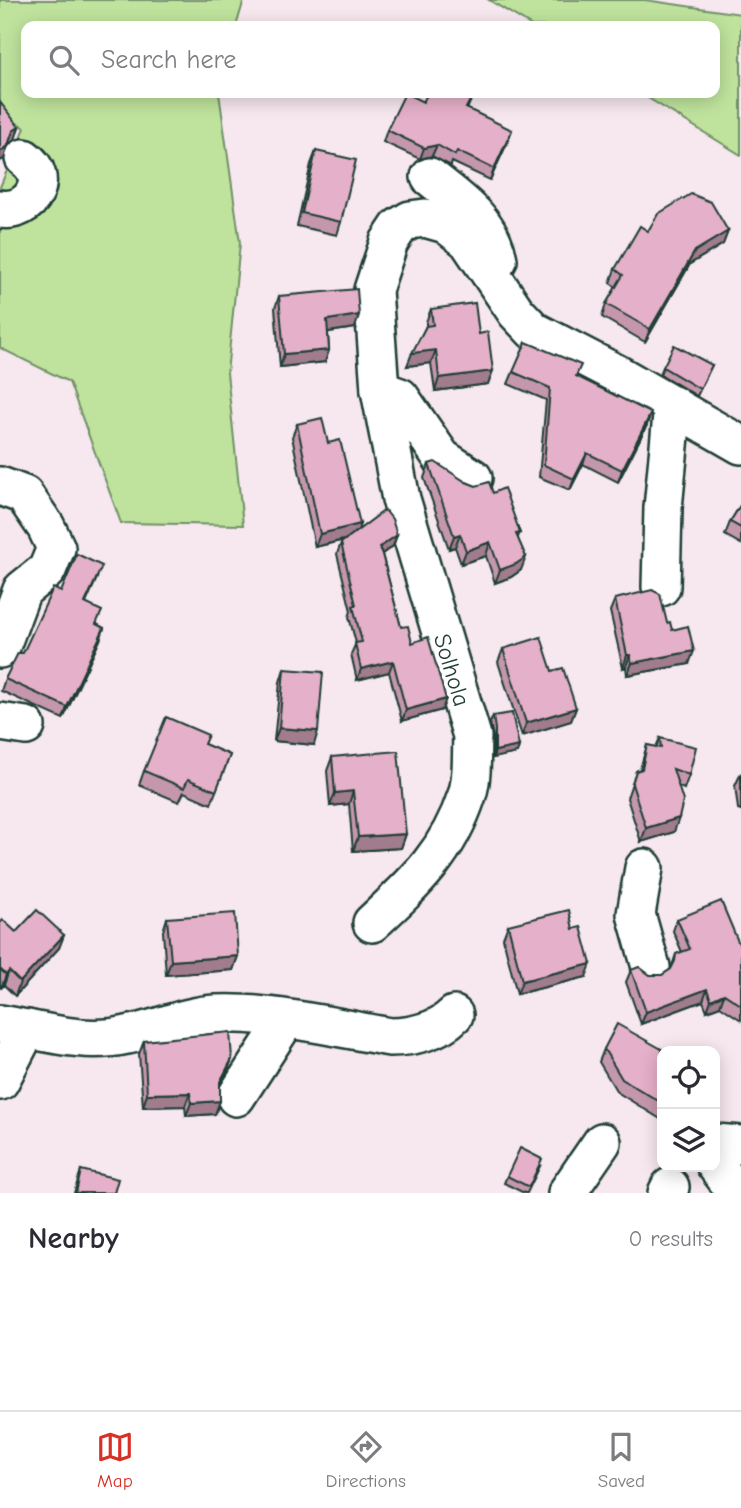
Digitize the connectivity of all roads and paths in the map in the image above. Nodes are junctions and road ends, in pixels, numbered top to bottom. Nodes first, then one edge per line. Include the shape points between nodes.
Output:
1 (24, 158) dead end
2 (429, 177) dead end
3 (0, 209) edge
4 (508, 299) junction
5 (380, 390) junction
6 (673, 405) junction
7 (741, 445) edge
8 (473, 478) dead end
9 (0, 486) edge
10 (661, 587) dead end
11 (0, 649) edge
12 (643, 867) dead end
13 (372, 923) dead end
14 (651, 967) dead end
15 (454, 1015) dead end
16 (286, 1020) junction
17 (7, 1022) edge
18 (0, 1081) edge
19 (236, 1097) dead end
20 (602, 1142) dead end
21 (720, 1143) edge
22 (741, 1145) edge
23 (720, 1171) edge
24 (567, 1193) edge
25 (737, 1193) edge

1 - 3 lane via 34,170 35,191 22,208
2 - 4 lane, Solhola via 477,214 496,251
4 - 5 lane, Solhola via 468,241 446,224 425,218 399,227 388,242 373,290
4 - 6 lane, Solhola via 534,331
5 - 8 lane via 400,397 442,458
5 - 13 lane, Solhola via 401,499 472,736 468,793 449,837 416,883
6 - 7 lane, Solhola
6 - 10 lane
9 - 11 lane via 24,495 56,548 47,570 22,590
12 - 14 lane via 636,914
15 - 16 lane via 439,1026 407,1037
16 - 17 lane via 214,1014 90,1040
16 - 19 lane
17 - 18 lane
20 - 24 lane
21 - 22 lane
23 - 25 lane

